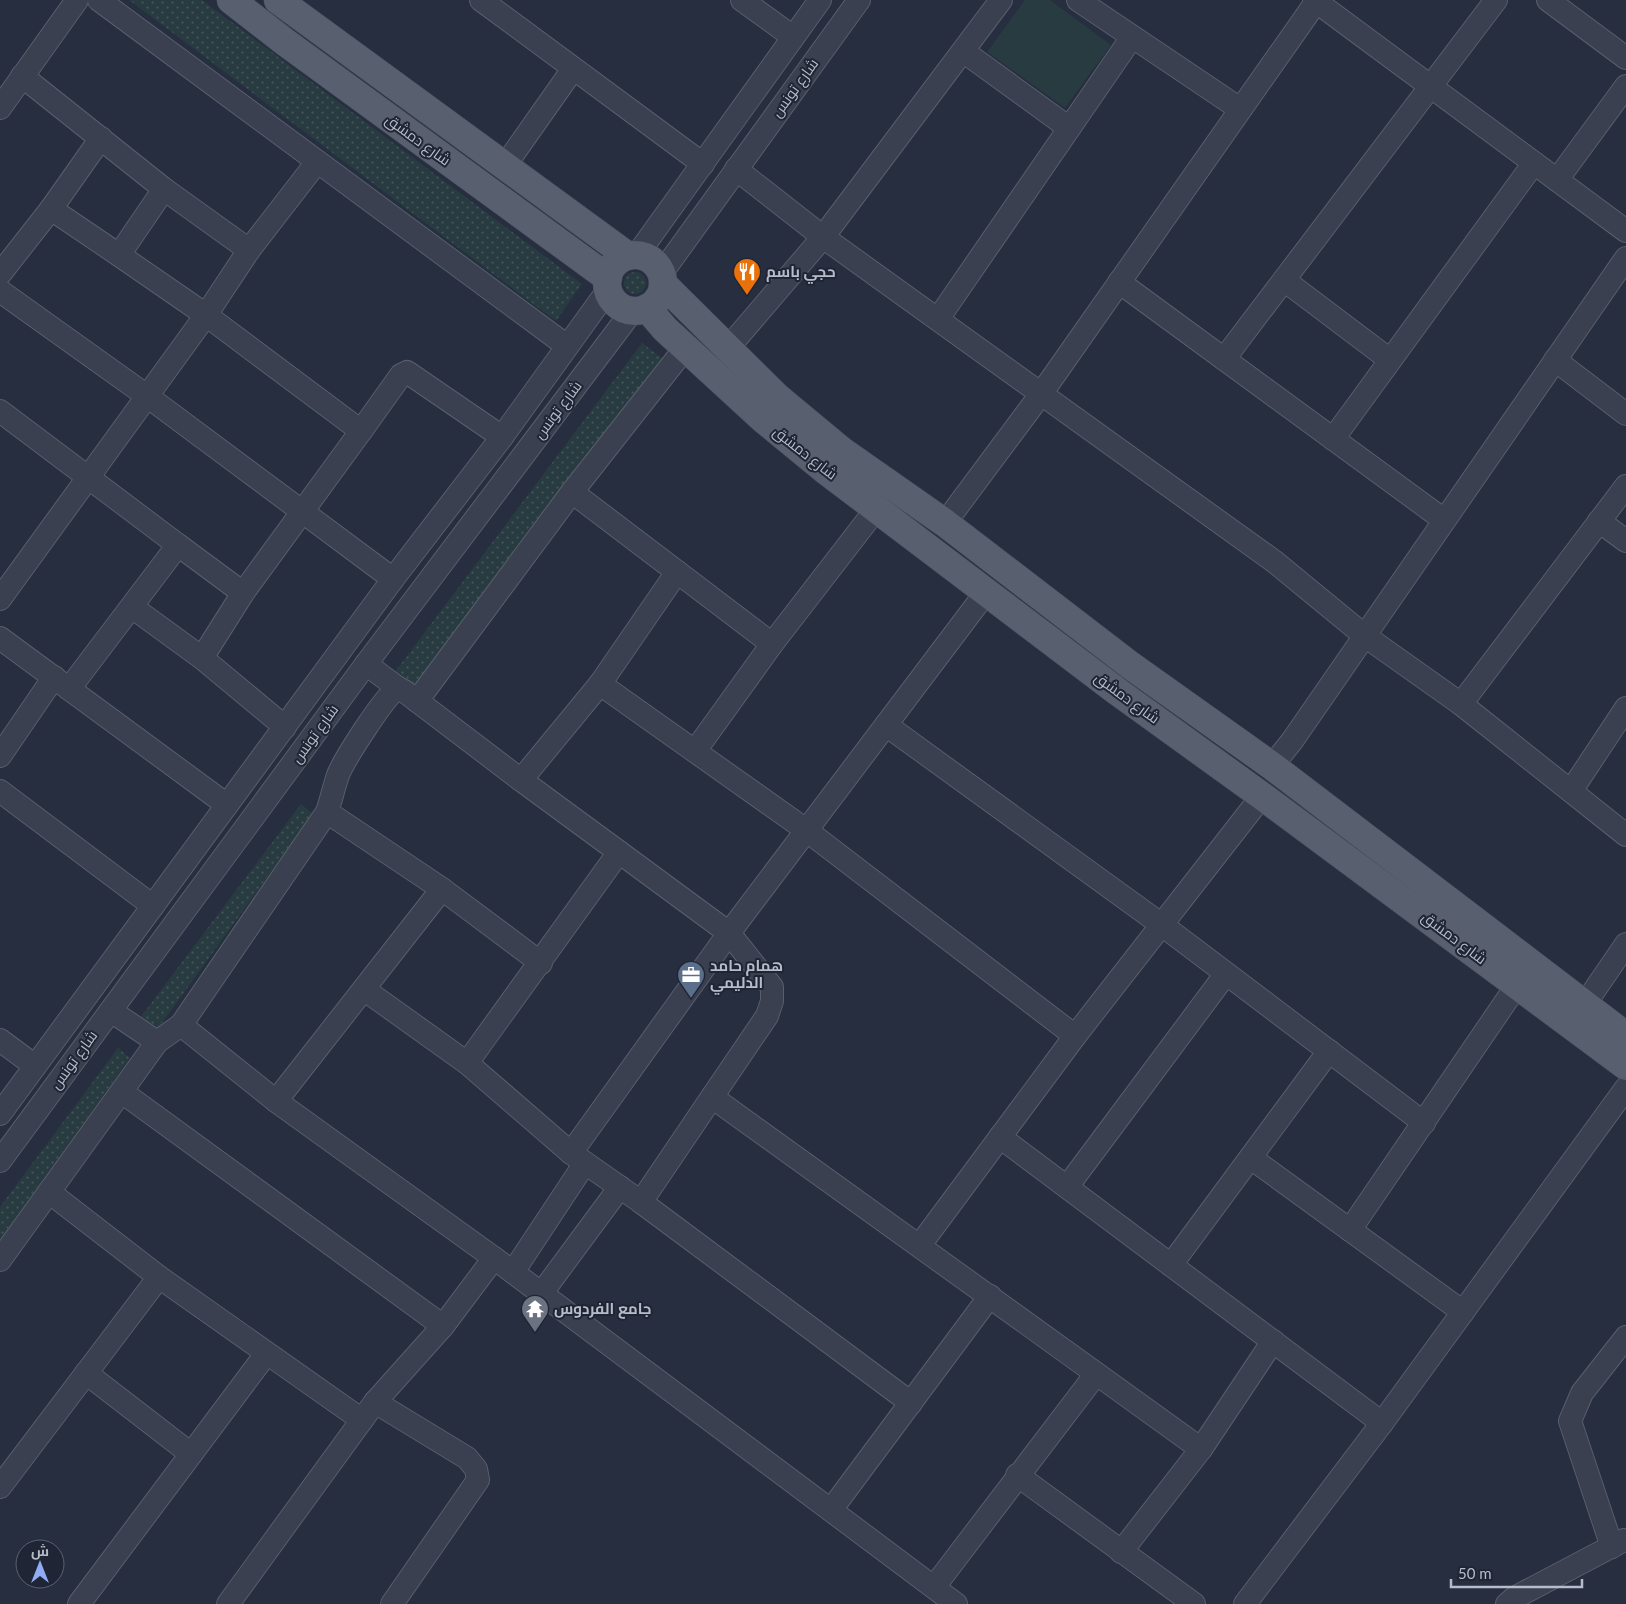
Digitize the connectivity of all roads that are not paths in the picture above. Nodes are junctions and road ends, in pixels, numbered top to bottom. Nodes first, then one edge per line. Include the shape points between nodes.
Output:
1 (77, 0) edge
2 (99, 0) edge
3 (231, 0) edge
4 (278, 0) edge
5 (481, 0) edge
6 (742, 0) edge
7 (820, 0) edge
8 (859, 0) edge
9 (1001, 0) edge
10 (1078, 0) edge
11 (1496, 0) edge
12 (1548, 0) edge
13 (1325, 4) edge
14 (302, 19) junction
15 (1132, 37) junction
16 (793, 38) junction
17 (285, 42) junction
18 (963, 51) junction
19 (1626, 58) edge
20 (573, 69) junction
21 (22, 76) junction
22 (1626, 86) edge
23 (1431, 87) junction
24 (3, 99) edge
25 (1240, 109) junction
26 (1069, 128) junction
27 (101, 138) junction
28 (317, 162) junction
29 (1534, 163) junction
30 (703, 164) junction
31 (504, 167) junction
32 (736, 169) junction
33 (1557, 180) junction
34 (164, 189) junction
35 (51, 209) junction
36 (1626, 231) edge
37 (823, 237) junction
38 (249, 250) junction
39 (119, 255) junction
40 (632, 255) junction
41 (1626, 258) edge
42 (0, 274) edge
43 (662, 279) junction
44 (1284, 280) junction
45 (1119, 282) junction
46 (608, 284) junction
47 (0, 291) edge
48 (640, 309) junction
49 (206, 314) junction
50 (938, 319) junction
51 (567, 346) junction
52 (686, 347) junction
53 (728, 348) junction
54 (1224, 359) junction
55 (1390, 360) junction
56 (1555, 360) junction
57 (1041, 394) junction
58 (147, 396) junction
59 (0, 411) edge
60 (1626, 414) edge
61 (361, 431) junction
62 (502, 437) junction
63 (1333, 439) junction
64 (87, 478) junction
65 (1626, 486) edge
66 (572, 492) junction
67 (877, 508) junction
68 (303, 512) junction
69 (1444, 520) junction
70 (1600, 521) junction
71 (945, 523) junction
72 (1626, 541) edge
73 (178, 545) junction
74 (677, 572) junction
75 (393, 579) junction
76 (987, 591) junction
77 (243, 593) junction
78 (0, 599) edge
79 (132, 607) junction
80 (1365, 636) junction
81 (0, 638) edge
82 (772, 644) junction
83 (202, 658) junction
84 (366, 664) junction
85 (61, 683) junction
86 (600, 684) junction
87 (398, 688) junction
88 (417, 700) junction
89 (1461, 704) junction
90 (1626, 708) edge
91 (886, 724) junction
92 (285, 726) junction
93 (694, 751) junction
94 (0, 756) edge
95 (1272, 766) junction
96 (521, 780) junction
97 (0, 791) edge
98 (1570, 791) junction
99 (1262, 796) junction
100 (228, 805) junction
101 (327, 812) junction
102 (806, 830) junction
103 (1626, 834) edge
104 (619, 852) junction
105 (442, 889) junction
106 (153, 906) junction
107 (1162, 925) junction
108 (729, 933) junction
109 (1626, 944) edge
110 (541, 963) junction
111 (1225, 975) junction
112 (1517, 985) junction
113 (365, 990) junction
114 (1584, 1004) junction
115 (110, 1011) junction
116 (181, 1026) junction
117 (1075, 1036) junction
118 (1626, 1036) edge
119 (0, 1040) edge
120 (157, 1042) junction
121 (1329, 1052) junction
122 (467, 1064) junction
123 (35, 1066) junction
124 (1626, 1066) edge
125 (1626, 1088) edge
126 (122, 1092) junction
127 (712, 1097) junction
128 (276, 1101) junction
129 (0, 1114) edge
130 (1424, 1123) junction
131 (1000, 1137) junction
132 (4, 1148) edge
133 (578, 1158) junction
134 (1250, 1158) junction
135 (620, 1187) junction
136 (1068, 1187) junction
137 (49, 1192) junction
138 (641, 1202) junction
139 (1350, 1230) junction
140 (920, 1245) junction
141 (494, 1258) junction
142 (0, 1260) edge
143 (1171, 1265) junction
144 (513, 1272) junction
145 (159, 1277) junction
146 (541, 1294) junction
147 (990, 1296) junction
148 (1463, 1312) junction
149 (443, 1326) junction
150 (1626, 1337) edge
151 (1273, 1341) junction
152 (266, 1354) junction
153 (86, 1373) junction
154 (1096, 1374) junction
155 (911, 1403) junction
156 (369, 1411) junction
157 (1382, 1424) junction
158 (1201, 1449) junction
159 (191, 1454) junction
160 (1018, 1475) junction
161 (0, 1487) edge
162 (831, 1510) junction
163 (1619, 1543) edge
164 (1121, 1552) junction
165 (934, 1587) junction
166 (79, 1604) edge
167 (228, 1604) edge
168 (392, 1604) edge
169 (956, 1604) edge
170 (1194, 1604) edge
171 (1245, 1604) edge
172 (1507, 1604) edge

1 - 21 street
2 - 28 street
3 - 17 main road, شارع دمشق
4 - 14 main road, شارع دمشق
5 - 20 street
6 - 16 street
7 - 16 street, شارع تونس
8 - 32 street, شارع تونس
9 - 18 street
10 - 15 street
11 - 23 street
12 - 19 street
13 - 23 street
13 - 25 street
14 - 17 main road
14 - 31 main road, شارع دمشق
15 - 25 street
15 - 26 street
16 - 30 street, شارع تونس
17 - 46 main road, شارع دمشق
18 - 26 street
18 - 37 street
20 - 30 street
20 - 31 street
21 - 24 street
21 - 27 street
22 - 33 street
23 - 29 street
23 - 44 street
25 - 45 street
26 - 50 street
27 - 34 street
27 - 35 street
28 - 38 street
28 - 51 street
29 - 33 street
29 - 55 street
30 - 40 street, شارع تونس
31 - 40 main road, شارع دمشق
32 - 37 street
32 - 43 street, شارع تونس
33 - 36 street
34 - 38 street
34 - 39 street
35 - 39 street
35 - 42 street
37 - 50 street
37 - 53 street
38 - 49 street
39 - 49 street
40 - 43 main road via 652,261
40 - 46 main road via 614,264
41 - 56 street
43 - 48 main road via 658,298
43 - 53 main road, شارع دمشق
44 - 54 street
44 - 55 street
45 - 54 street
45 - 57 street
46 - 48 main road via 617,304
46 - 51 street, شارع تونس
47 - 58 street
48 - 52 main road, شارع دمشق
48 - 84 street, شارع تونس
49 - 58 street
49 - 61 street
50 - 57 street
51 - 62 street, شارع تونس
52 - 66 street
52 - 67 main road, شارع دمشق via 787,440
53 - 71 main road, شارع دمشق via 815,430
54 - 63 street
55 - 63 street
56 - 60 street
56 - 69 street
57 - 71 street
57 - 80 street via 1275,562
58 - 64 street
58 - 68 street
59 - 64 street
61 - 62 street via 401,375 407,372
61 - 68 street
62 - 75 street, شارع تونس
63 - 69 street
64 - 73 street
64 - 78 street
65 - 70 street
66 - 74 street
66 - 88 street
67 - 76 main road, شارع دمشق
67 - 82 street
68 - 75 street
68 - 77 street
69 - 80 street
70 - 72 street
70 - 89 street
71 - 95 main road, شارع دمشق via 1130,665
73 - 77 street
73 - 79 street
74 - 82 street
74 - 86 street
75 - 92 street, شارع تونس
76 - 91 street
76 - 99 main road, شارع دمشق via 1118,692
77 - 83 street
79 - 83 street
79 - 85 street
80 - 89 street
80 - 95 street
81 - 85 street
82 - 93 street
83 - 92 street
84 - 87 street
84 - 115 street, شارع تونس
85 - 94 street
85 - 100 street
86 - 93 street
86 - 96 street
87 - 88 street
87 - 101 street via 380,705 339,773
88 - 96 street
89 - 98 street
90 - 98 street
91 - 102 street
91 - 107 street
92 - 100 street, شارع تونس
93 - 102 street
95 - 114 main road, شارع دمشق
96 - 104 street
97 - 106 street
98 - 103 street
99 - 107 street
99 - 112 main road, شارع دمشق
100 - 106 street, شارع تونس
101 - 105 street
101 - 116 street
102 - 108 street
102 - 117 street
104 - 108 street
104 - 110 street
105 - 110 street
105 - 113 street
106 - 123 street, شارع تونس
107 - 111 street
107 - 117 street
108 - 127 street via 772,987 772,1001 766,1016
108 - 133 street
109 - 114 street
110 - 122 street
111 - 121 street
111 - 136 street
112 - 124 main road, شارع دمشق
112 - 130 street
113 - 122 street
113 - 128 street
114 - 118 main road, شارع دمشق
115 - 120 street
115 - 132 street, شارع تونس
116 - 120 street
116 - 128 street
117 - 131 street
119 - 123 street
120 - 126 street
121 - 130 street
121 - 134 street
122 - 133 street
123 - 129 street, شارع تونس
125 - 148 street
126 - 137 street
126 - 149 street
127 - 138 street
127 - 140 street
128 - 141 street
130 - 139 street
131 - 136 street
131 - 140 street
133 - 135 street
133 - 144 street
134 - 139 street
134 - 143 street
135 - 138 street
135 - 146 street
136 - 143 street
137 - 142 street
137 - 145 street
138 - 155 street
139 - 148 street
140 - 147 street
141 - 144 street
141 - 149 street
143 - 151 street
144 - 146 street
145 - 152 street
145 - 153 street
146 - 162 street
147 - 154 street
147 - 155 street
148 - 157 street
149 - 156 street
150 - 163 street via 1582,1393 1570,1421
151 - 157 street
151 - 158 street
152 - 156 street
152 - 159 street
153 - 159 street
153 - 161 street
154 - 158 street
154 - 160 street
155 - 162 street
156 - 167 street
156 - 168 street via 467,1458 476,1469 478,1480
157 - 171 street
158 - 164 street
159 - 166 street
160 - 164 street
160 - 165 street
162 - 165 street
163 - 172 street
164 - 170 street
165 - 169 street

